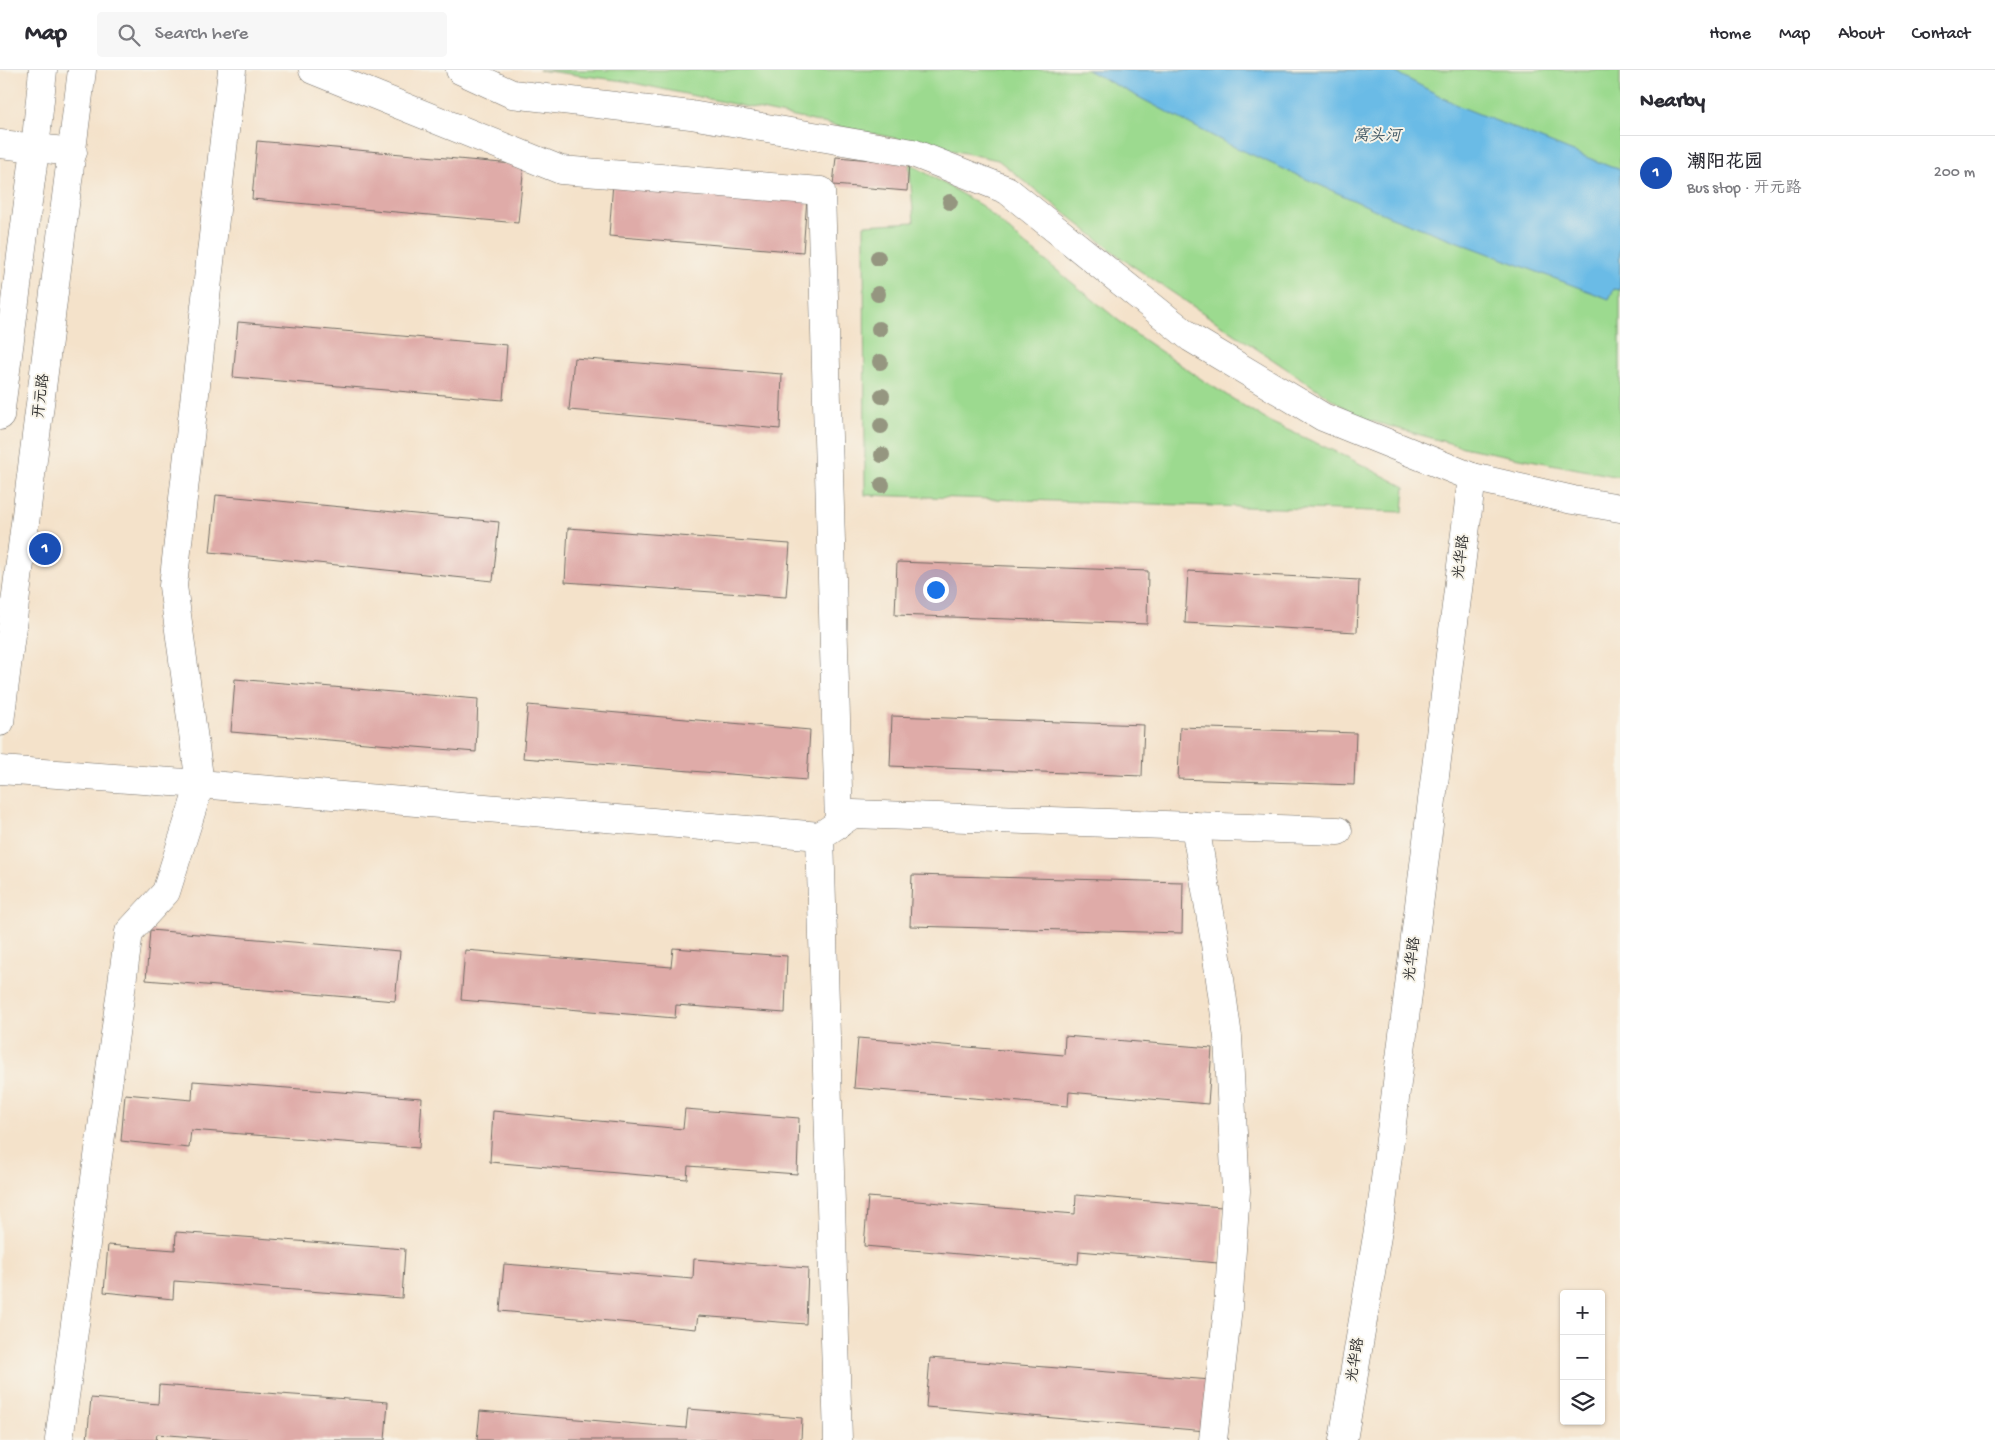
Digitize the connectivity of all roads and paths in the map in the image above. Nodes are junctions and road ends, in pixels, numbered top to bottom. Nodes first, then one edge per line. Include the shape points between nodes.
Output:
1 (44, 70) edge
2 (82, 70) edge
3 (232, 70) edge
4 (313, 70) edge
5 (460, 70) edge
6 (0, 144) edge
7 (35, 149) junction
8 (73, 152) junction
9 (0, 416) edge
10 (1472, 477) junction
11 (1620, 508) edge
12 (0, 722) edge
13 (0, 770) edge
14 (200, 784) junction
15 (1195, 826) junction
16 (830, 830) junction
17 (1338, 831) dead end
18 (59, 1440) edge
19 (838, 1440) edge
20 (1213, 1440) edge
21 (1343, 1440) edge

1 - 7 street
2 - 8 street, 开元路
3 - 14 street via 173,586
4 - 16 street via 561,170 821,191
5 - 10 street via 512,94 691,115 913,153 1007,190 1191,338 1323,416
6 - 7 street
7 - 8 street
7 - 9 street
8 - 12 street, 开元路
10 - 11 street
10 - 21 street, 光华路 via 1381,1212
13 - 14 street
14 - 16 street
14 - 18 street via 166,892 128,932
15 - 16 street via 853,814
15 - 17 street
15 - 20 street via 1228,1037 1236,1190 1228,1308
16 - 19 street

